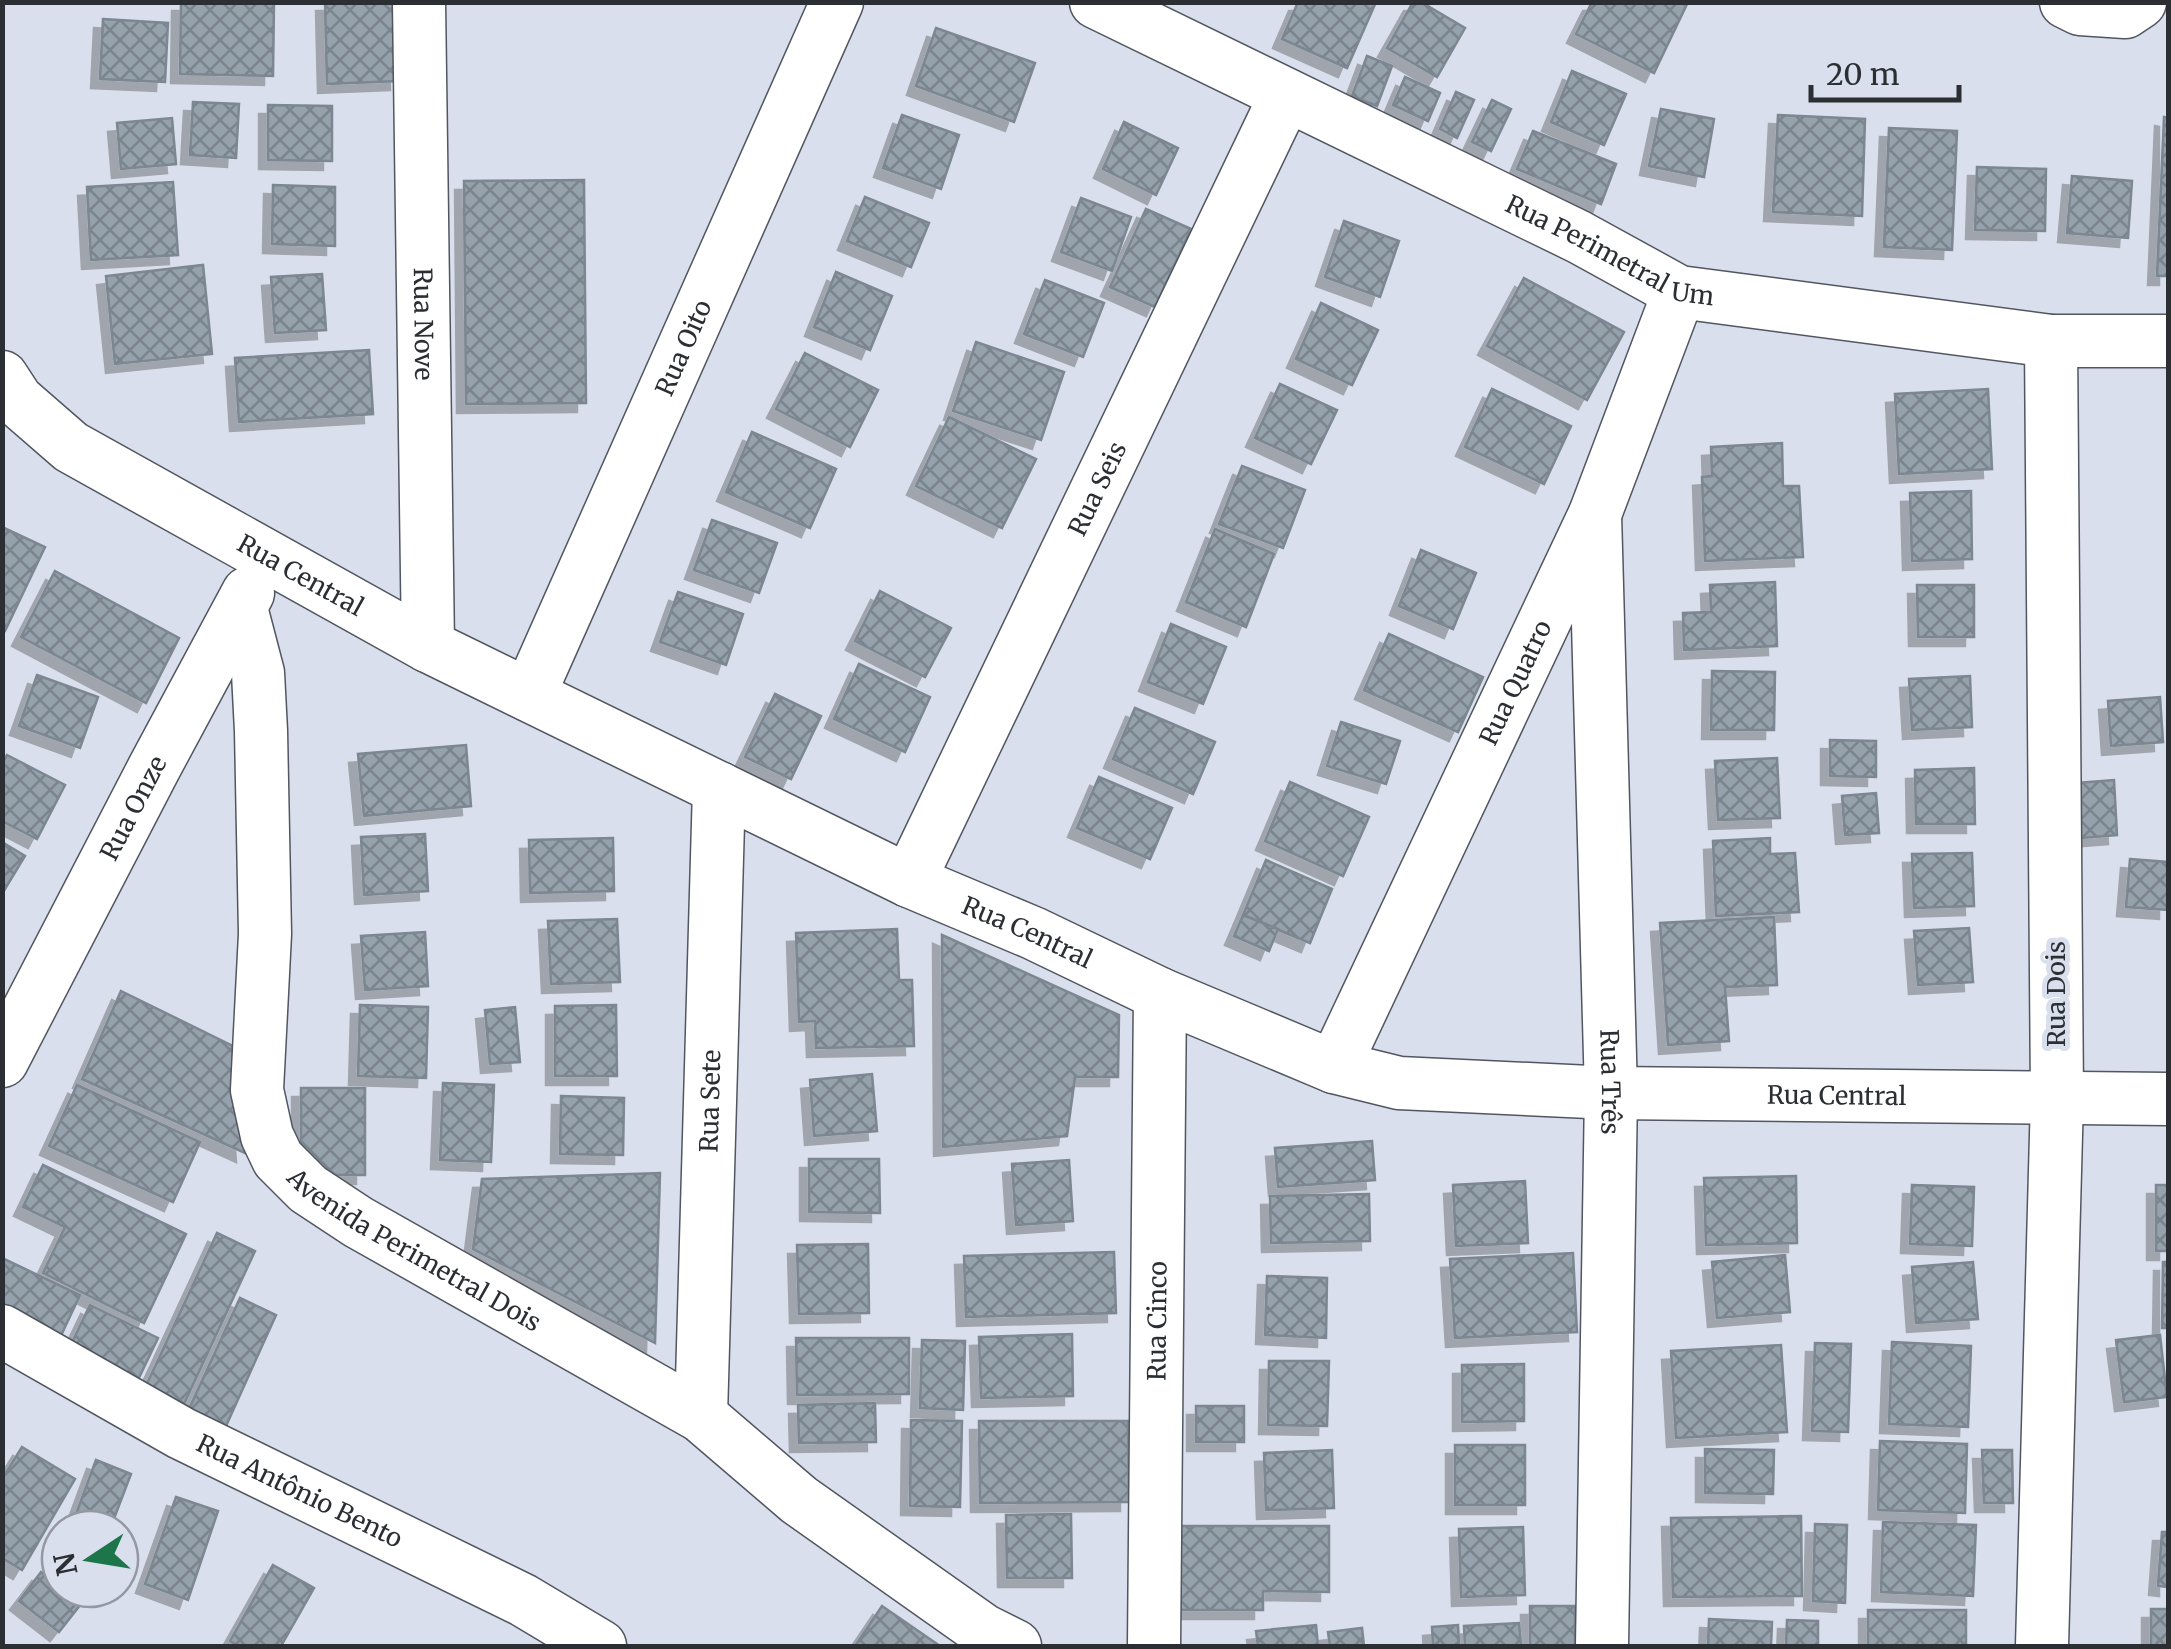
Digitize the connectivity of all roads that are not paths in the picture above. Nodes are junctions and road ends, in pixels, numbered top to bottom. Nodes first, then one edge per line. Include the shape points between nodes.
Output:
1 (419, 2) edge
2 (837, 2) edge
3 (1096, 2) edge
4 (2066, 2) edge
5 (2140, 2) edge
6 (1286, 96) junction
7 (1679, 292) junction
8 (2051, 341) junction
9 (2168, 341) edge
10 (2, 378) edge
11 (1595, 514) junction
12 (266, 556) junction
13 (241, 608) junction
14 (428, 646) junction
15 (530, 695) junction
16 (720, 788) junction
17 (909, 881) junction
18 (1160, 994) junction
19 (2, 1061) edge
20 (1334, 1067) junction
21 (1611, 1093) junction
22 (2057, 1098) junction
23 (2168, 1099) edge
24 (2, 1331) edge
25 (701, 1416) junction
26 (600, 1646) edge
27 (1014, 1646) edge
28 (1154, 1646) edge
29 (1602, 1646) edge
30 (2042, 1646) edge

1 - 14 street, Rua Nove
2 - 15 street, Rua Oito
3 - 6 street, Rua Perimetral Um
4 - 5 street via 2126,12
6 - 7 street, Rua Perimetral Um via 1579,236
6 - 17 street, Rua Seis
7 - 8 street, Rua Perimetral Um
7 - 11 street, Rua Quatro
8 - 9 street, Rua Perimetral Um
8 - 22 street, Rua Dois
10 - 12 street, Rua Central via 17,400 71,446
11 - 20 street, Rua Quatro
11 - 21 street, Rua Três
12 - 13 street, Rua Onze
12 - 14 street, Rua Central
13 - 19 street, Rua Onze
13 - 25 street, Avenida Perimetral Dois via 258,673 261,731 265,934 257,1090 278,1159 308,1189 358,1222
14 - 15 street, Rua Central
15 - 16 street, Rua Central
16 - 17 street, Rua Central
16 - 25 street, Rua Sete
17 - 18 street, Rua Central
18 - 20 street, Rua Central
18 - 28 street, Rua Cinco
20 - 21 street, Rua Central via 1399,1084
21 - 22 street, Rua Central
21 - 29 street, Rua Três
22 - 23 street, Rua Central
22 - 30 street, Rua Dois
24 - 26 street, Rua Antônio Bento via 182,1433 523,1600
25 - 27 street, Avenida Perimetral Dois via 799,1500

